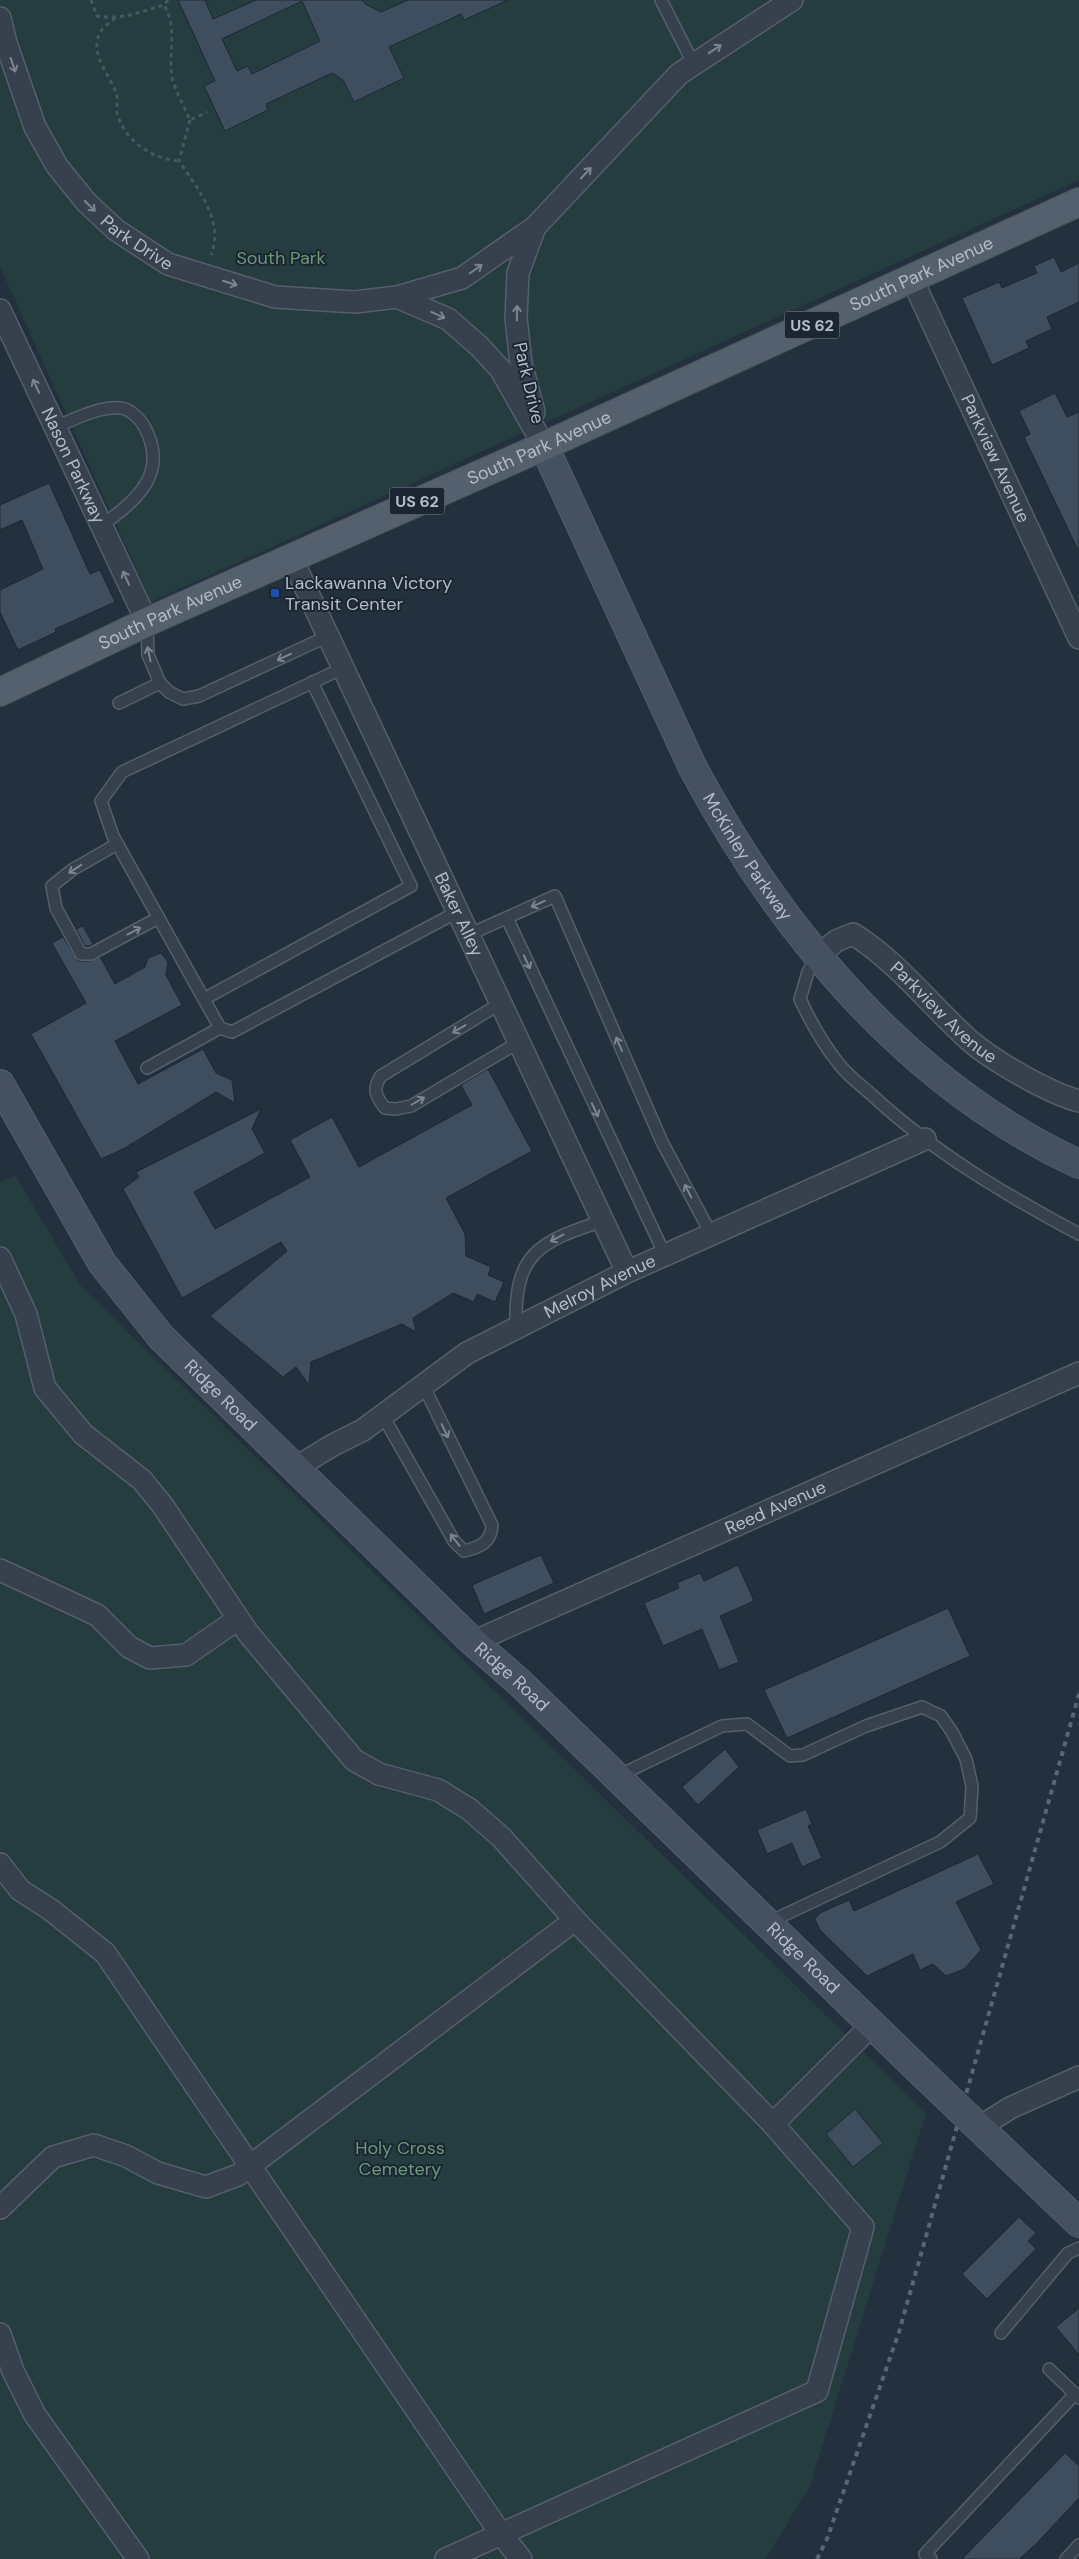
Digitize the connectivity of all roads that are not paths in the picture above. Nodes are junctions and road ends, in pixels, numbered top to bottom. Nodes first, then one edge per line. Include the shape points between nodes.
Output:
1 (661, 0) edge
2 (792, 0) edge
3 (0, 18) edge
4 (693, 63) junction
5 (1079, 202) edge
6 (536, 227) junction
7 (912, 280) junction
8 (397, 297) junction
9 (0, 310) edge
10 (55, 427) junction
11 (544, 446) junction
12 (101, 526) junction
13 (291, 557) junction
14 (147, 622) junction
15 (328, 636) junction
16 (1079, 638) edge
17 (342, 668) junction
18 (312, 682) junction
19 (160, 683) junction
20 (0, 692) edge
21 (119, 703) dead end
22 (117, 844) junction
23 (458, 912) junction
24 (158, 918) junction
25 (506, 918) junction
26 (468, 935) junction
27 (818, 956) junction
28 (204, 1000) junction
29 (501, 1003) junction
30 (220, 1028) junction
31 (519, 1042) junction
32 (147, 1068) dead end
33 (0, 1084) edge
34 (1079, 1101) edge
35 (925, 1139) junction
36 (1079, 1164) edge
37 (603, 1220) junction
38 (711, 1234) junction
39 (1079, 1234) edge
40 (664, 1255) junction
41 (0, 1258) edge
42 (627, 1272) junction
43 (516, 1328) junction
44 (1079, 1373) edge
45 (424, 1387) junction
46 (383, 1416) junction
47 (295, 1468) junction
48 (0, 1570) edge
49 (238, 1619) junction
50 (473, 1642) junction
51 (616, 1777) junction
52 (0, 1864) edge
53 (576, 1920) junction
54 (767, 1923) junction
55 (872, 2024) junction
56 (1079, 2077) edge
57 (975, 2123) junction
58 (773, 2124) junction
59 (250, 2166) junction
60 (0, 2208) edge
61 (1079, 2223) edge
62 (1079, 2248) edge
63 (1001, 2333) dead end
64 (0, 2334) edge
65 (1049, 2369) dead end
66 (1077, 2396) edge
67 (501, 2534) junction
68 (1079, 2545) edge
69 (138, 2559) edge
70 (446, 2559) edge
71 (522, 2559) edge
72 (931, 2559) edge
73 (1066, 2559) edge

1 - 4 lane
4 -> 2 street, Park Drive
3 -> 8 street, Park Drive via 35,127 57,166 86,202 116,230 168,264 275,297 355,302
6 -> 4 street, Park Drive via 679,74
5 - 7 main road, South Park Avenue / US 62
8 -> 6 street, Park Drive via 462,278
11 -> 6 street, Park Drive via 520,364 516,318 518,273
7 - 11 main road, South Park Avenue / US 62
7 - 16 street, Parkview Avenue
8 -> 11 street, Park Drive via 448,319 479,346 501,370
10 -> 9 street, Nason Parkway
10 - 12 street, Nason Parkway
10 - 12 lane via 104,409 123,408 140,418 151,439 154,460 144,488 131,504
11 - 13 main road, South Park Avenue / US 62
11 - 27 main road, McKinley Parkway via 709,797 773,900
14 -> 12 street, Nason Parkway
13 - 14 main road, South Park Avenue / US 62
13 - 15 street, Baker Alley
19 -> 14 lane via 148,655
14 - 20 main road, South Park Avenue / US 62
15 - 17 street, Baker Alley
15 -> 19 lane via 199,696 183,699
17 - 18 lane
17 - 23 street, Baker Alley
18 - 22 lane via 122,772 101,801
18 - 28 lane via 412,886
19 - 21 lane
22 - 24 lane
22 -> 24 lane via 72,870 52,886 56,908 81,954 91,954
23 - 26 street, Baker Alley
23 - 30 lane via 232,1032
24 - 28 lane
25 - 26 lane
38 -> 25 lane via 662,1142 555,896
25 -> 40 lane
26 - 29 street, Baker Alley
27 - 34 street, Parkview Avenue via 836,941 853,934 876,949 970,1041 1016,1071
27 - 35 lane via 808,972 800,999 815,1030 840,1066 887,1110
27 - 36 main road, McKinley Parkway via 895,1036 949,1084 1008,1126
28 - 30 lane
29 - 31 street, Baker Alley
29 -> 31 lane via 381,1076 376,1084 376,1097 384,1108 411,1106
30 - 32 lane
31 - 37 street, Baker Alley
33 - 47 main road, Ridge Road via 102,1263 161,1337
35 - 38 street, Melroy Avenue
35 - 39 lane via 1011,1197
37 - 42 street, Baker Alley
37 -> 43 lane via 567,1233 542,1246 531,1256 519,1282
38 - 40 street, Melroy Avenue
40 - 42 street, Melroy Avenue
41 - 49 street via 26,1314 45,1388 83,1434 142,1480
42 - 43 street, Melroy Avenue
43 - 45 street, Melroy Avenue via 468,1353
44 - 50 street, Reed Avenue
45 - 46 street, Melroy Avenue
45 -> 46 lane via 492,1525 486,1543 464,1551 454,1541
46 - 47 street, Melroy Avenue
47 - 50 main road, Ridge Road
48 - 49 street via 97,1615 129,1648 150,1658 186,1655
49 - 53 street via 354,1760 379,1774 438,1790 469,1809 501,1837
50 - 51 main road, Ridge Road
51 - 54 main road, Ridge Road
51 - 54 lane via 722,1726 735,1723 747,1724 790,1756 803,1756 866,1726 922,1707 941,1716 966,1759 972,1786 970,1818 940,1842
52 - 59 street via 20,1890 105,1953
53 - 58 street
53 - 59 street
54 - 55 main road, Ridge Road
55 - 57 main road, Ridge Road, bridge
55 - 58 street
56 - 57 street
57 - 61 main road, Ridge Road
58 - 67 street via 862,2226 817,2391
59 - 60 street via 238,2175 206,2187 158,2173 126,2156 94,2145 53,2157
59 - 67 street
62 - 63 lane via 1068,2253
64 - 69 street via 13,2371 35,2415
65 - 66 lane
66 - 72 lane via 925,2554
67 - 70 street
67 - 71 street
68 - 73 lane

